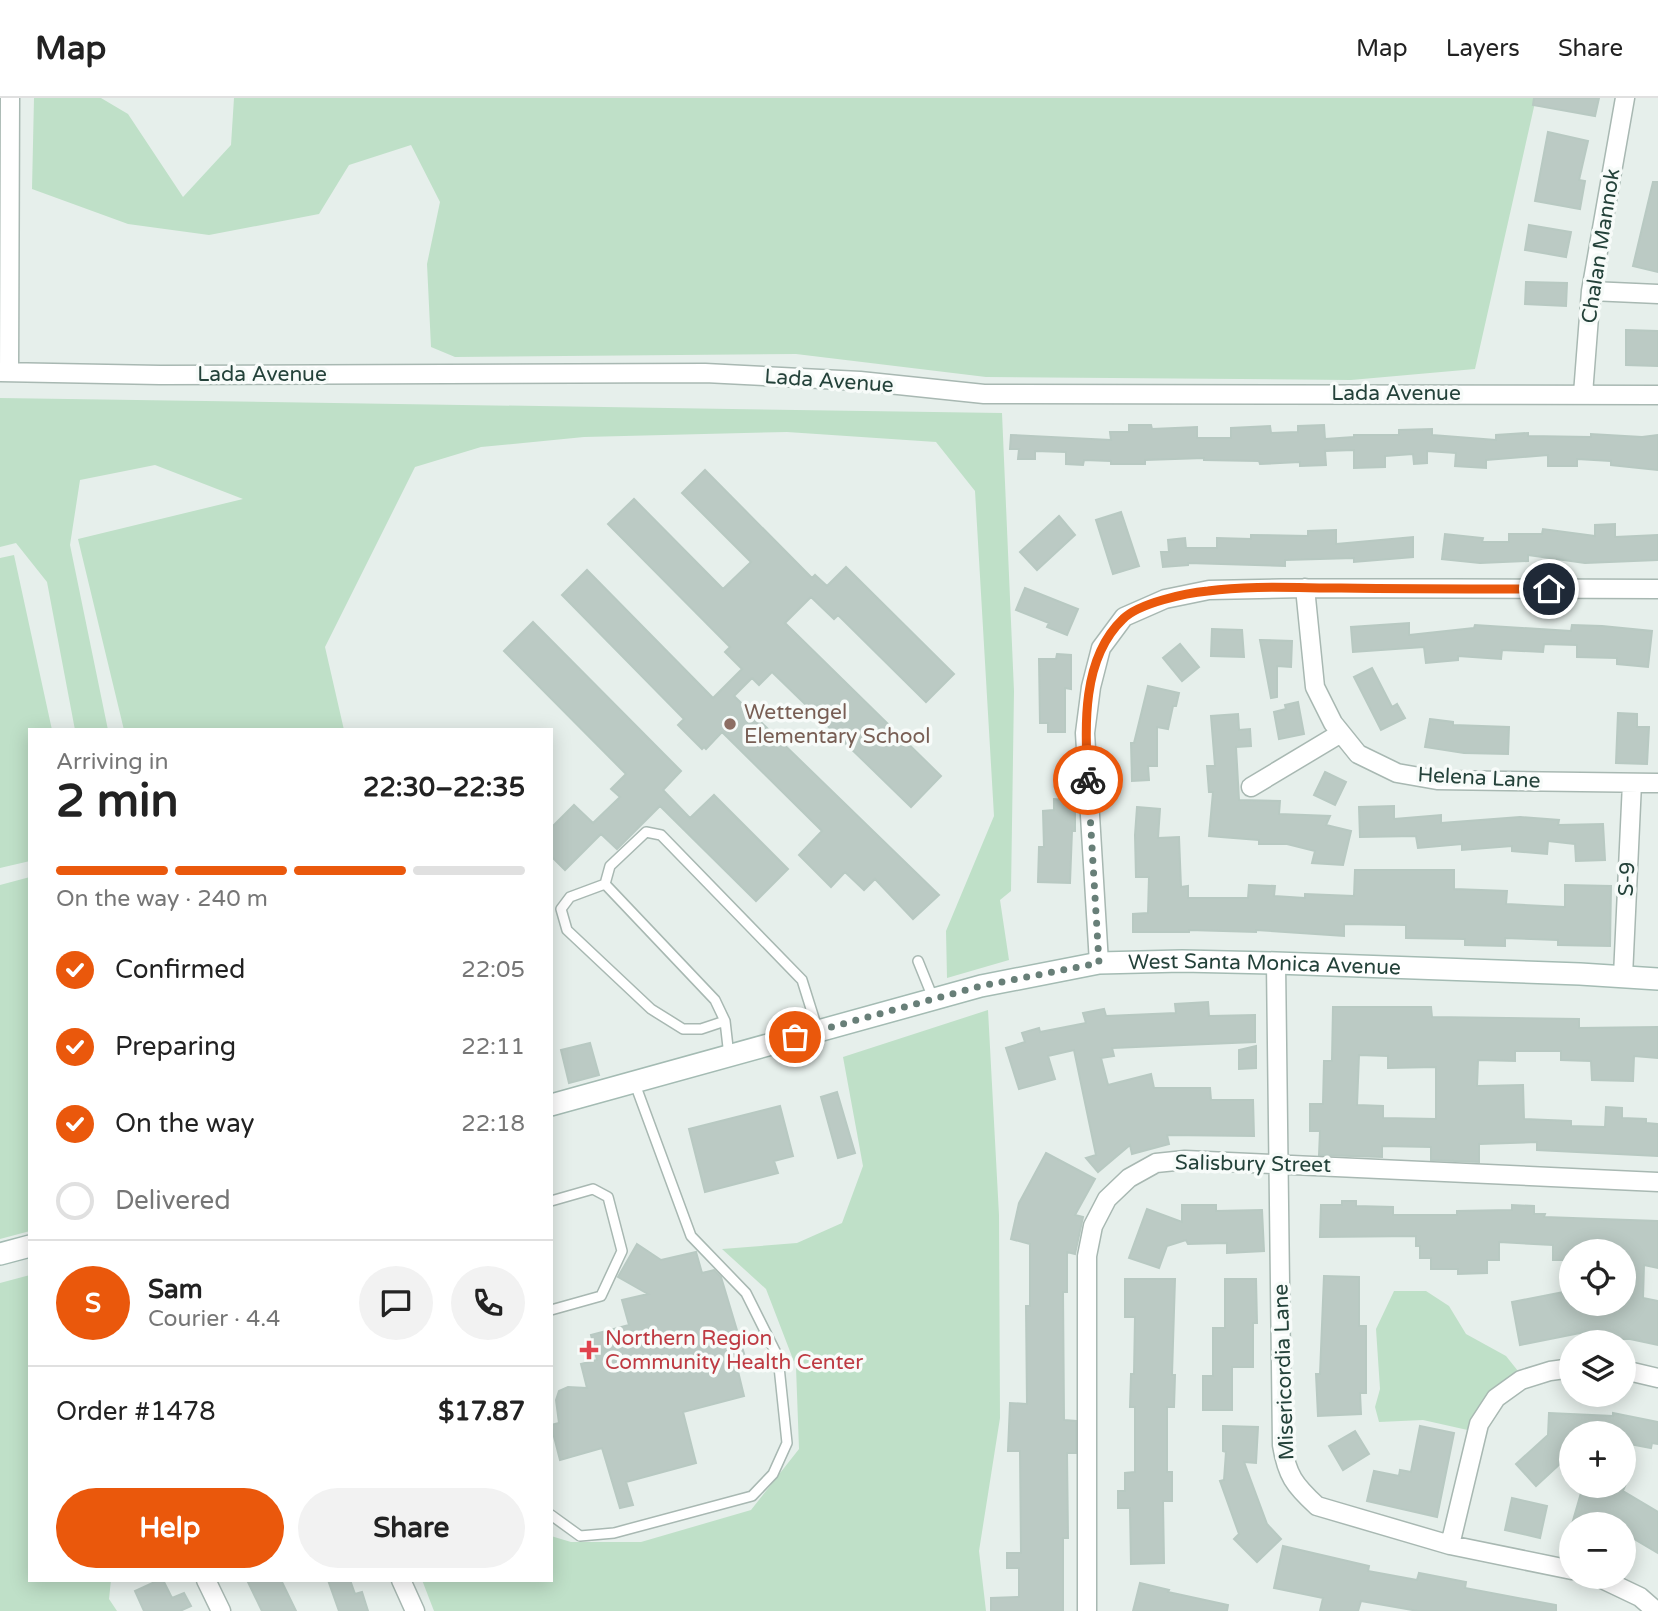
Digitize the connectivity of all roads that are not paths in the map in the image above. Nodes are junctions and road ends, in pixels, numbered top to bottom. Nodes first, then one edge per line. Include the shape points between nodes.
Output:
1 (10, 98) edge
2 (1625, 98) edge
3 (1591, 291) junction
4 (1658, 294) edge
5 (4, 372) edge
6 (1583, 394) junction
7 (1658, 395) edge
8 (1305, 588) junction
9 (1658, 589) edge
10 (1341, 733) junction
11 (1632, 783) junction
12 (1658, 783) edge
13 (1251, 787) dead end
14 (605, 884) junction
15 (918, 961) dead end
16 (1099, 963) junction
17 (1276, 963) junction
18 (1623, 976) junction
19 (1658, 979) edge
20 (933, 998) junction
21 (725, 1021) junction
22 (818, 1031) junction
23 (729, 1056) junction
24 (634, 1082) junction
25 (553, 1104) edge
26 (1280, 1163) junction
27 (1658, 1182) edge
28 (553, 1200) edge
29 (28, 1247) edge
30 (0, 1254) edge
31 (553, 1309) edge
32 (1559, 1370) edge
33 (1636, 1373) edge
34 (1658, 1378) edge
35 (553, 1516) edge
36 (1450, 1545) junction
37 (1559, 1567) edge
38 (207, 1582) edge
39 (402, 1582) edge
40 (1623, 1589) edge
41 (221, 1611) edge
42 (415, 1611) edge
43 (1087, 1611) edge
44 (1656, 1611) edge

1 - 5 street
2 - 3 street, Chalan Mannok
3 - 4 street
3 - 6 street, Chalan Mannok
5 - 6 street, Lada Avenue via 705,373 860,381 984,394
6 - 7 street, Lada Avenue
8 - 9 street
8 - 10 street, Helena Lane via 1315,687
8 - 16 street via 1209,590 1164,598 1124,617 1101,648 1085,733
10 - 11 street, Helena Lane via 1358,754 1397,773 1437,780
10 - 13 street
11 - 12 street, Helena Lane
11 - 18 street, S-9
14 - 21 lane via 715,1000
14 - 21 lane via 570,897 561,909 567,930 651,1009 683,1029
14 - 22 lane via 610,866 646,832 661,835 802,980
15 - 20 lane
16 - 17 main road, West Santa Monica Avenue
16 - 20 main road, West Santa Monica Avenue
17 - 18 main road, West Santa Monica Avenue
17 - 26 street, Misericordia Lane
18 - 19 main road, West Santa Monica Avenue
20 - 22 main road, West Santa Monica Avenue
21 - 23 lane
22 - 23 main road, West Santa Monica Avenue
23 - 24 main road, West Santa Monica Avenue
24 - 25 main road, West Santa Monica Avenue
24 - 35 lane via 691,1236 746,1293 778,1357 787,1443 772,1474 752,1496 602,1534 580,1536
26 - 27 street, Salisbury Street
26 - 36 street, Misericordia Lane via 1282,1445 1286,1469 1317,1506
26 - 43 street, Salisbury Street via 1156,1163 1129,1178 1107,1199 1093,1226 1087,1256
28 - 31 lane via 593,1189 608,1197 622,1251 601,1296
29 - 30 main road
32 - 36 street via 1521,1380 1496,1398 1479,1424
33 - 34 street
36 - 37 street, Misericordia Lane
38 - 41 street
39 - 42 street
40 - 44 street

